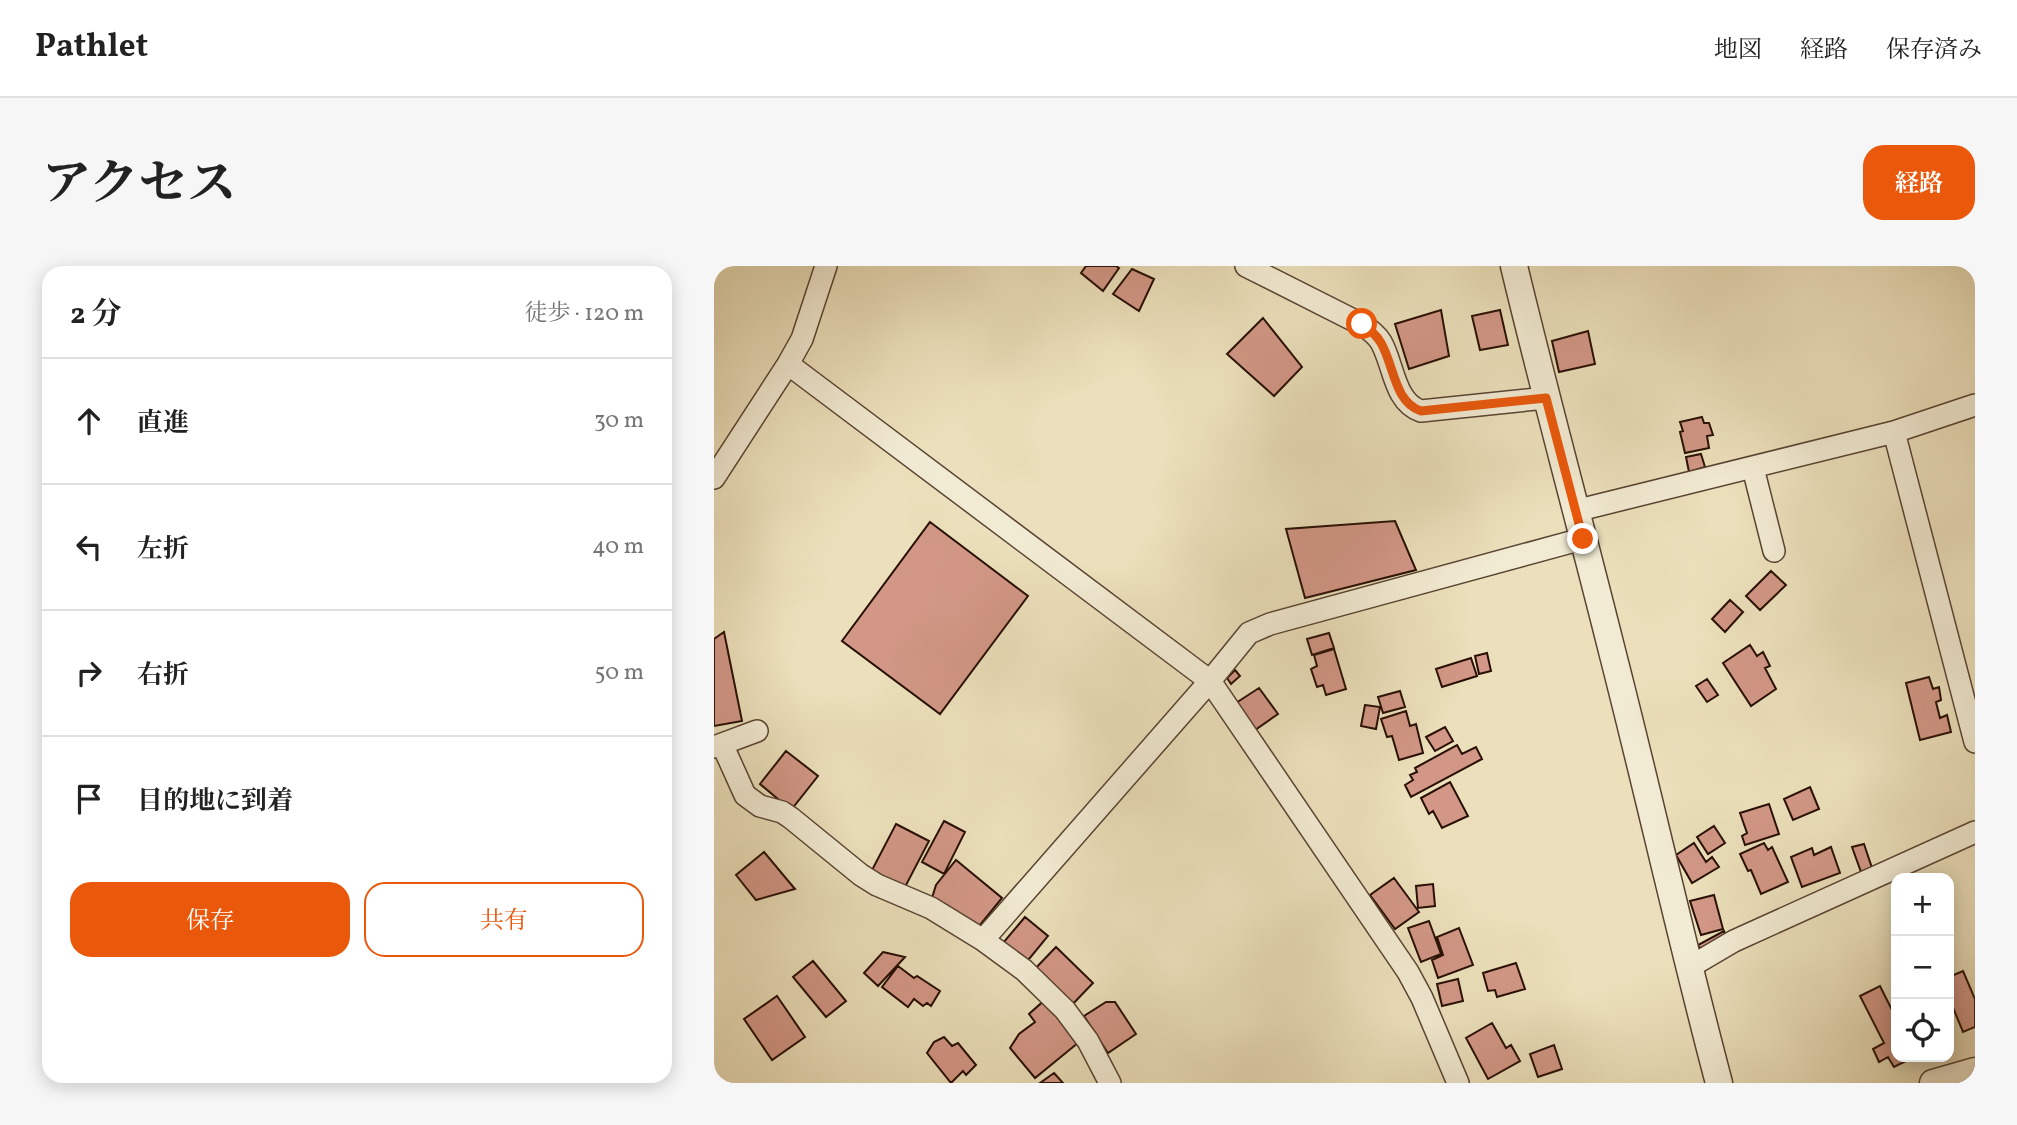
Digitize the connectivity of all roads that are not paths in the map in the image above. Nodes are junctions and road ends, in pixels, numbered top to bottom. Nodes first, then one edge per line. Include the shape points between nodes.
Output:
1 (826, 266) edge
2 (1247, 266) edge
3 (1514, 266) edge
4 (788, 364) junction
5 (1546, 398) junction
6 (1975, 405) edge
7 (1894, 432) junction
8 (1753, 468) junction
9 (714, 478) edge
10 (1575, 511) junction
11 (1583, 539) junction
12 (1774, 551) dead end
13 (1210, 681) junction
14 (757, 730) dead end
15 (1975, 742) edge
16 (718, 746) edge
17 (1975, 832) edge
18 (982, 940) junction
19 (1688, 968) junction
20 (1975, 1071) edge
21 (1110, 1083) edge
22 (1458, 1083) edge
23 (1719, 1083) edge
24 (1933, 1083) edge

1 - 4 street via 802,339
2 - 5 street via 1374,332 1404,400 1412,408 1421,411
3 - 5 street
4 - 9 street
4 - 13 street
5 - 10 street
6 - 7 street
7 - 8 street
7 - 15 street
8 - 10 street
8 - 12 street
10 - 11 street
11 - 13 street via 1270,624 1249,633
11 - 19 street
13 - 18 street
13 - 22 street via 1408,972
14 - 16 street
16 - 18 street via 751,801 782,812 877,886 931,908
17 - 19 street via 1734,942
18 - 21 street via 1024,970 1065,1010
19 - 23 street
20 - 24 street

